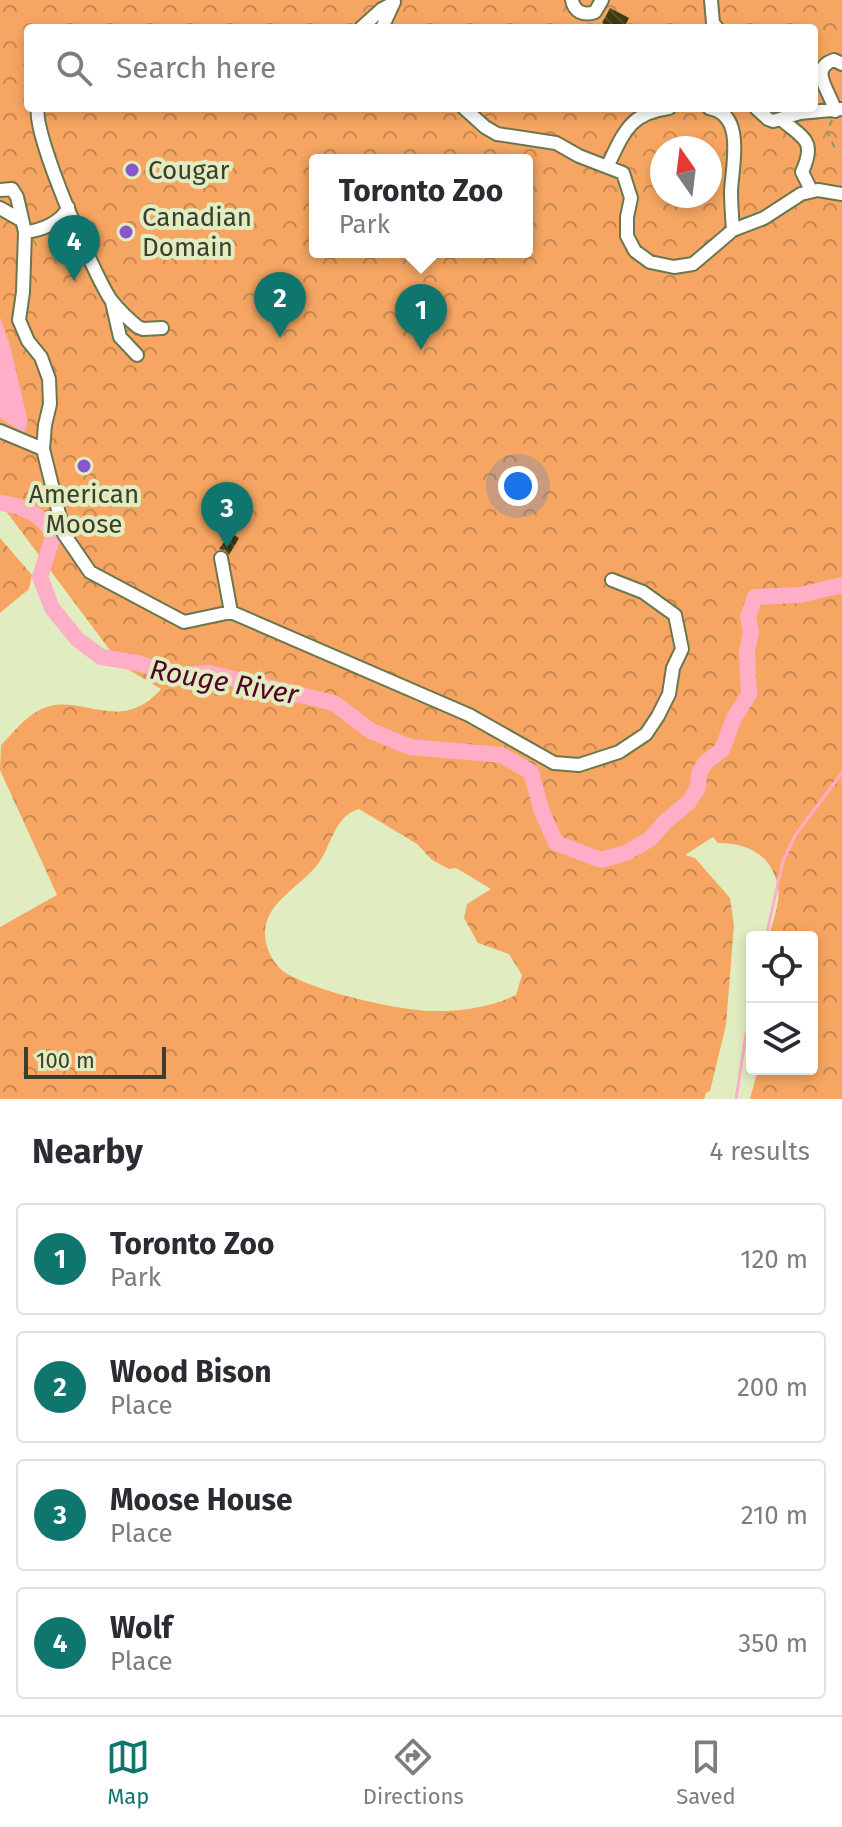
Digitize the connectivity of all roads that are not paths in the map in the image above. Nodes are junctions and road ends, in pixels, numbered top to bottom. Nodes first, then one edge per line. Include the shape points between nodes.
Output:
1 (572, 0) edge
2 (602, 0) edge
3 (711, 0) edge
4 (394, 2) edge
5 (365, 24) edge
6 (384, 24) edge
7 (714, 24) edge
8 (842, 64) edge
9 (839, 110) edge
10 (36, 112) edge
11 (468, 112) edge
12 (650, 112) edge
13 (720, 112) edge
14 (760, 112) edge
15 (813, 112) edge
16 (818, 112) edge
17 (781, 119) junction
18 (608, 165) junction
19 (0, 190) edge
20 (811, 190) junction
21 (842, 194) edge
22 (68, 207) junction
23 (0, 208) edge
24 (23, 226) junction
25 (733, 230) junction
26 (111, 299) junction
27 (162, 328) dead end
28 (143, 329) junction
29 (0, 431) edge
30 (43, 449) junction
31 (221, 558) dead end
32 (612, 580) dead end
33 (231, 612) junction

1 - 2 street via 579,12 590,14
3 - 7 street
4 - 5 street
4 - 6 street
8 - 9 street via 827,62 820,76
9 - 16 street
10 - 22 street
11 - 18 street via 497,134 556,143
12 - 18 street via 641,114 623,135
13 - 25 street via 734,136
14 - 17 street via 768,119
15 - 17 street
17 - 20 street via 805,138 809,156 802,172
18 - 25 street via 623,173 631,198 627,236 650,262 693,264
19 - 24 street via 12,189
20 - 21 street
20 - 25 street
22 - 24 street via 61,219 31,232
22 - 26 street
23 - 24 street
24 - 30 street via 19,320 49,379
26 - 28 street
26 - 28 street via 120,337 133,352
27 - 28 street
29 - 30 street
30 - 33 street via 64,534 90,572 184,622
31 - 33 street
32 - 33 street via 643,592 675,615 682,649 669,694 646,734 619,752 579,765 554,763 469,715

